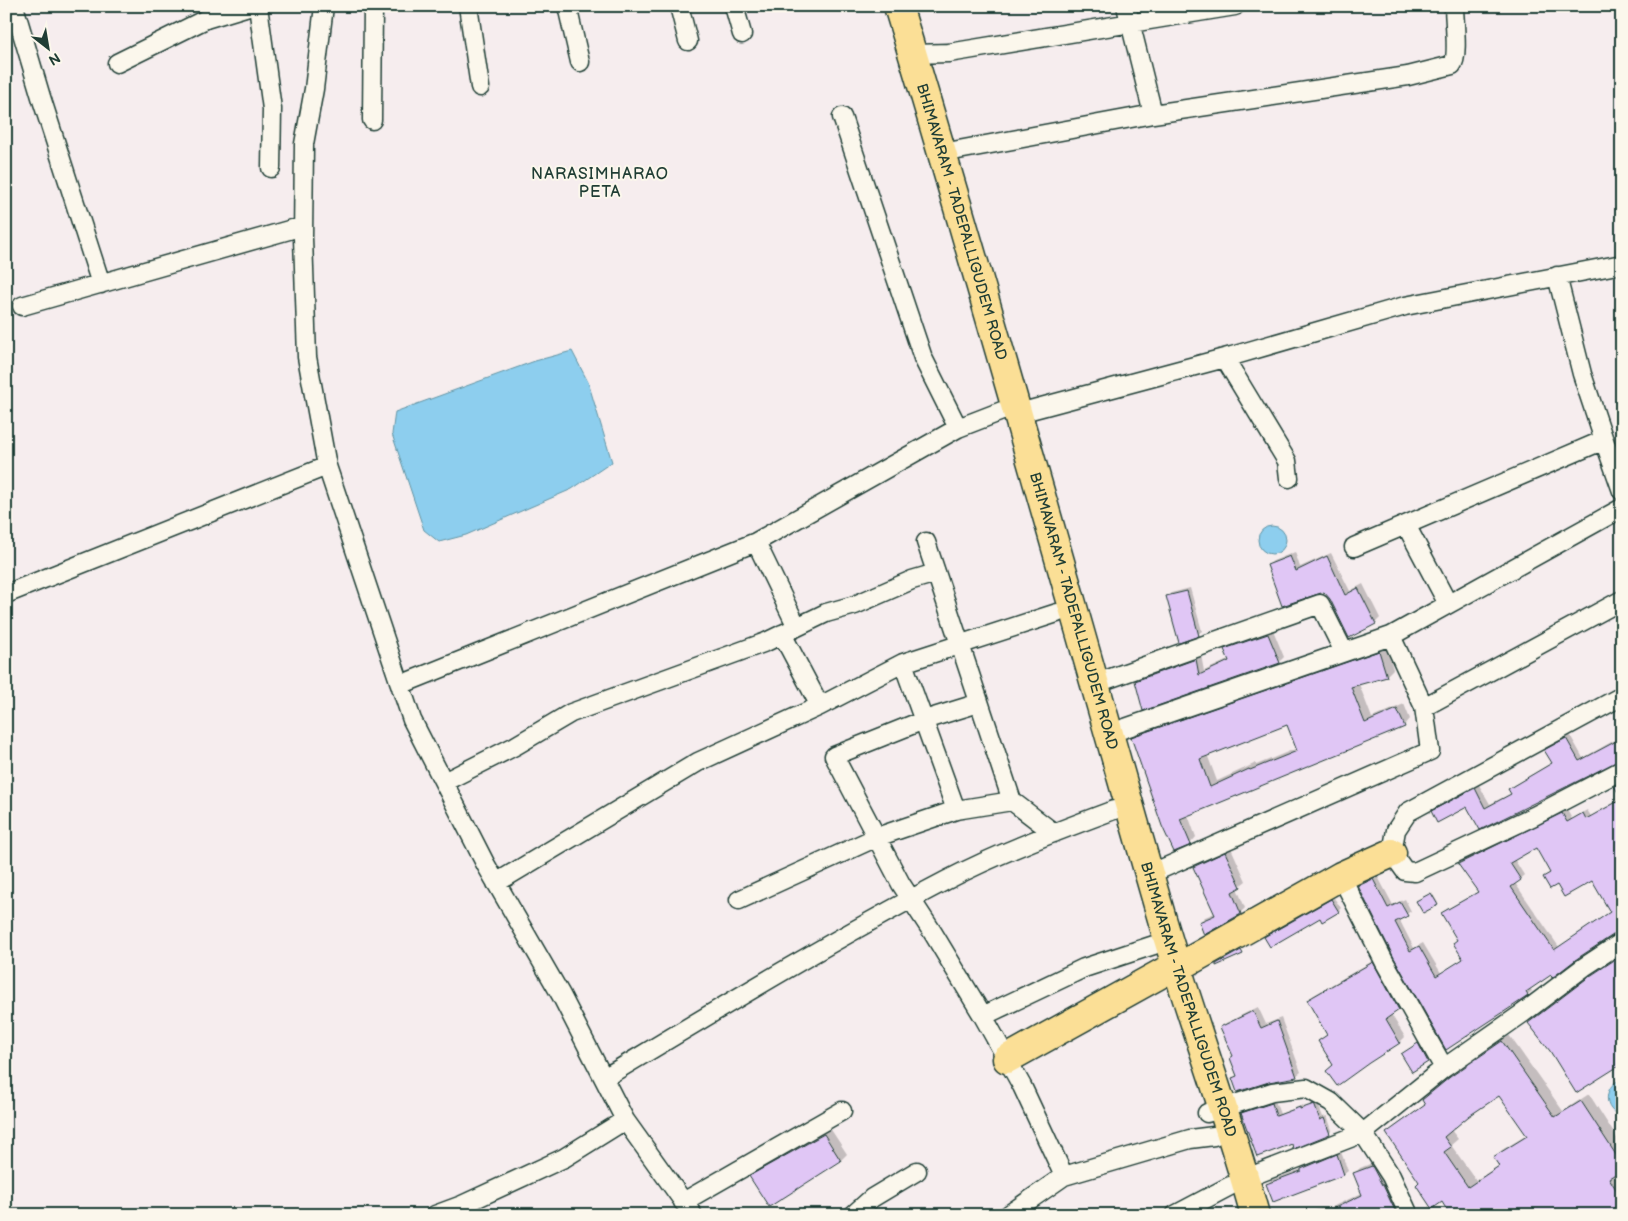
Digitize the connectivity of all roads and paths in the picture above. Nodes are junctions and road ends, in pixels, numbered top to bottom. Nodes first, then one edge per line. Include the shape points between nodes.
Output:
1 (249, 6) edge
2 (258, 6) edge
3 (324, 6) edge
4 (373, 6) edge
5 (468, 6) edge
6 (567, 6) edge
7 (678, 6) edge
8 (734, 6) edge
9 (883, 6) edge
10 (898, 6) edge
11 (1234, 6) edge
12 (1454, 6) edge
13 (16, 10) edge
14 (203, 12) edge
15 (1128, 14) edge
16 (742, 34) dead end
17 (688, 41) dead end
18 (912, 54) junction
19 (580, 62) dead end
20 (117, 63) dead end
21 (480, 87) dead end
22 (1153, 114) junction
23 (842, 117) dead end
24 (372, 120) dead end
25 (942, 153) junction
26 (271, 168) dead end
27 (303, 226) junction
28 (1622, 264) edge
29 (1557, 276) junction
30 (101, 284) junction
31 (22, 306) dead end
32 (1232, 356) junction
33 (1010, 412) junction
34 (958, 428) junction
35 (1604, 440) junction
36 (327, 466) junction
37 (1289, 478) dead end
38 (1622, 491) edge
39 (1622, 508) edge
40 (1406, 525) junction
41 (756, 542) junction
42 (926, 542) dead end
43 (1354, 547) dead end
44 (936, 573) junction
45 (6, 594) edge
46 (1622, 600) edge
47 (1448, 604) junction
48 (1057, 613) junction
49 (790, 630) junction
50 (1391, 636) junction
51 (960, 644) junction
52 (1344, 652) junction
53 (903, 663) junction
54 (1094, 684) junction
55 (400, 685) junction
56 (1622, 696) edge
57 (979, 702) junction
58 (820, 706) junction
59 (1424, 707) junction
60 (924, 720) junction
61 (1108, 734) junction
62 (1622, 770) edge
63 (444, 782) junction
64 (1012, 801) junction
65 (956, 810) junction
66 (1114, 810) junction
67 (1054, 832) junction
68 (877, 837) junction
69 (1392, 853) junction
70 (1150, 874) junction
71 (1341, 876) junction
72 (496, 883) junction
73 (739, 900) dead end
74 (912, 900) junction
75 (1154, 917) junction
76 (1622, 942) edge
77 (1154, 945) junction
78 (1169, 971) junction
79 (983, 1016) junction
80 (1007, 1059) junction
81 (1444, 1068) junction
82 (604, 1078) junction
83 (842, 1110) dead end
84 (1214, 1119) junction
85 (625, 1120) junction
86 (1363, 1133) junction
87 (917, 1171) dead end
88 (1064, 1176) junction
89 (1237, 1183) junction
90 (688, 1208) edge
91 (436, 1215) edge
92 (853, 1215) edge
93 (1008, 1215) edge
94 (1175, 1215) edge
95 (1239, 1215) edge
96 (1255, 1215) edge
97 (1409, 1215) edge

1 - 14 street
2 - 26 street via 272,110
3 - 27 street via 304,144
4 - 24 street
5 - 21 street
6 - 19 street
7 - 17 street
8 - 16 street
9 - 33 main road
10 - 18 main road, BHIMAVARAM - TADEPALLIGUDEM ROAD
11 - 15 street
12 - 22 street via 1455,62 1452,65 1408,76
13 - 30 street
14 - 20 street
15 - 18 street via 949,53
15 - 22 street
18 - 25 main road, BHIMAVARAM - TADEPALLIGUDEM ROAD
22 - 25 street
23 - 34 street via 923,358
25 - 33 main road, BHIMAVARAM - TADEPALLIGUDEM ROAD
27 - 30 street
27 - 36 street via 307,357
28 - 29 street
29 - 32 street via 1405,306
29 - 35 street via 1582,374
30 - 31 street
32 - 33 street
32 - 37 street via 1227,362 1287,461
33 - 34 street
33 - 48 main road
33 - 54 main road, BHIMAVARAM - TADEPALLIGUDEM ROAD
34 - 41 street
35 - 38 street
35 - 40 street
36 - 45 street
36 - 55 street
39 - 47 street
40 - 43 street
40 - 47 street
41 - 49 street
41 - 55 street
42 - 44 street
44 - 49 street via 855,605 826,612
44 - 51 street
46 - 59 street
47 - 50 street
48 - 51 street
48 - 66 main road
49 - 58 street
49 - 63 street via 766,642 571,713
50 - 52 street
50 - 59 street
51 - 53 street
51 - 57 street
52 - 54 street via 1320,604
52 - 61 street
53 - 58 street
53 - 60 street
54 - 61 main road, BHIMAVARAM - TADEPALLIGUDEM ROAD
55 - 63 street via 412,720
56 - 69 street via 1408,812 1396,830
57 - 60 street
57 - 64 street
58 - 72 street via 698,762
59 - 70 street via 1430,751
60 - 65 street
60 - 68 street via 834,756
61 - 70 main road, BHIMAVARAM - TADEPALLIGUDEM ROAD
62 - 69 street via 1415,872 1405,871
63 - 72 street
64 - 65 street
64 - 67 street
65 - 68 street
66 - 67 street
66 - 75 main road
67 - 74 street
68 - 73 street
68 - 74 street
69 - 71 main road
70 - 75 main road, BHIMAVARAM - TADEPALLIGUDEM ROAD
71 - 78 main road
71 - 81 street
72 - 82 street via 561,995
74 - 79 street
74 - 82 street via 795,963
75 - 77 main road
75 - 78 main road, BHIMAVARAM - TADEPALLIGUDEM ROAD
76 - 81 street
77 - 78 main road
77 - 79 street via 1084,968
78 - 80 main road
78 - 84 main road, BHIMAVARAM - TADEPALLIGUDEM ROAD
79 - 80 street
80 - 88 street
81 - 86 street
82 - 85 street
83 - 90 street
84 - 86 street via 1272,1092 1306,1088 1331,1102
84 - 88 street via 1190,1139
84 - 89 main road, BHIMAVARAM - TADEPALLIGUDEM ROAD
85 - 90 street
85 - 91 street via 564,1158
86 - 89 street
86 - 97 street via 1391,1176
87 - 92 street via 872,1198
88 - 93 street
89 - 94 street
89 - 95 main road
89 - 96 main road, BHIMAVARAM - TADEPALLIGUDEM ROAD

